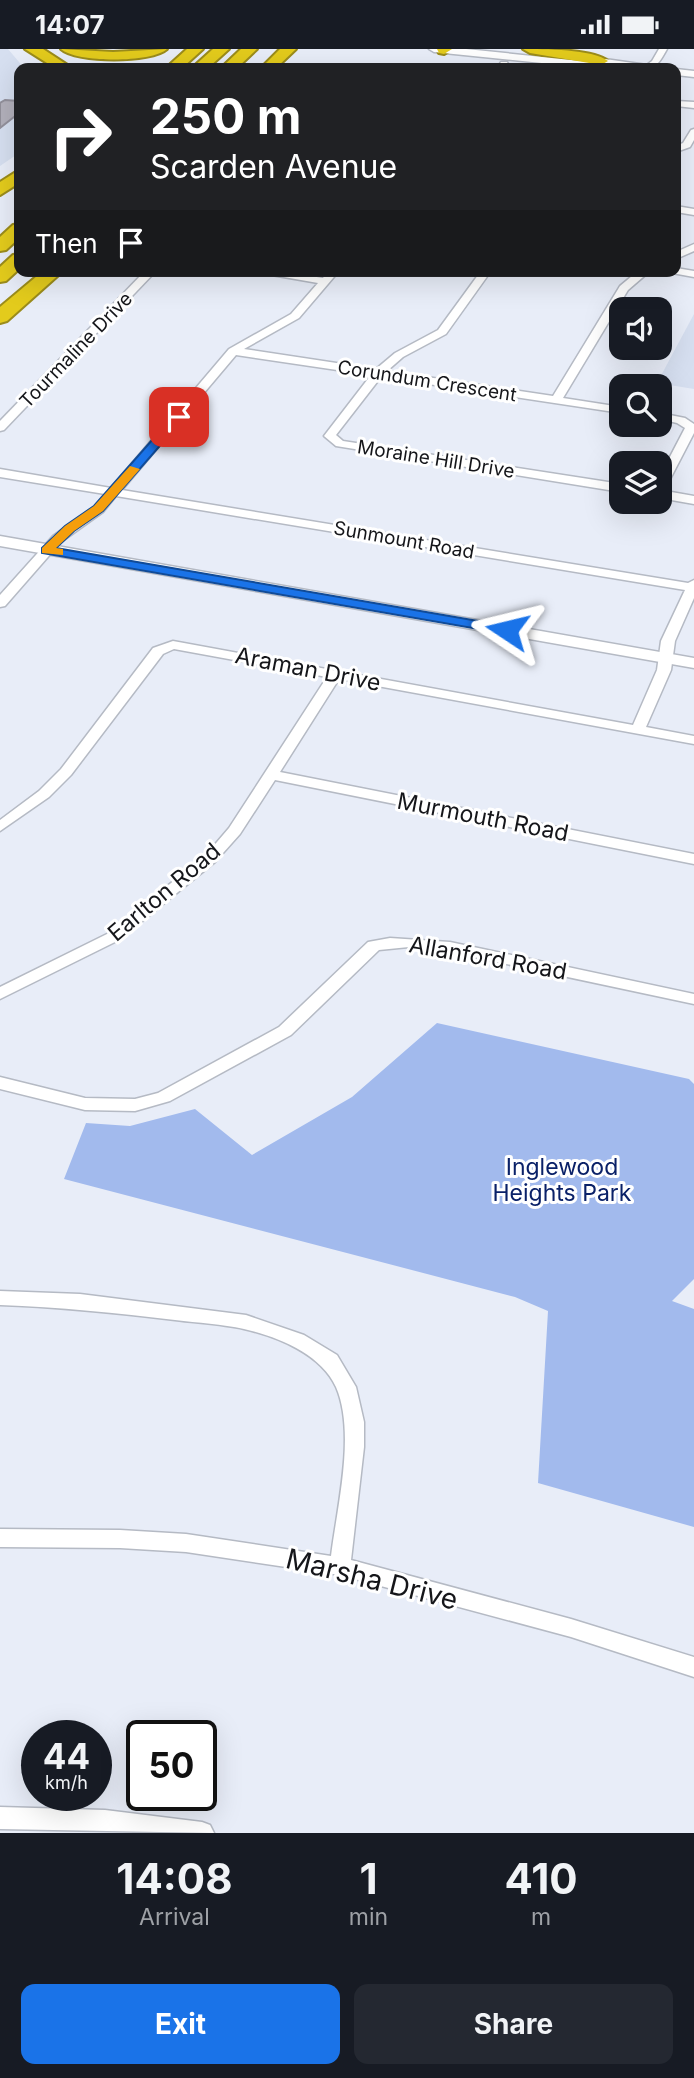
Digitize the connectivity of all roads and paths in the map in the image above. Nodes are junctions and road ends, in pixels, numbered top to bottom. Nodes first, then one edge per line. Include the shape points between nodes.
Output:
1 (68, 49) edge
2 (160, 49) edge
3 (196, 49) edge
4 (222, 49) edge
5 (250, 49) edge
6 (277, 49) edge
7 (289, 49) edge
8 (441, 49) edge
9 (478, 49) edge
10 (530, 49) edge
11 (36, 51) edge
12 (601, 61) junction
13 (56, 63) edge
14 (179, 63) edge
15 (205, 63) edge
16 (234, 63) edge
17 (263, 63) edge
18 (274, 63) edge
19 (573, 63) edge
20 (614, 63) edge
21 (694, 132) edge
22 (681, 147) edge
23 (14, 179) edge
24 (0, 190) edge
25 (14, 233) edge
26 (0, 246) edge
27 (14, 264) edge
28 (0, 277) edge
29 (47, 277) edge
30 (145, 277) edge
31 (329, 277) edge
32 (482, 277) edge
33 (638, 277) edge
34 (0, 317) edge
35 (233, 351) junction
36 (378, 373) junction
37 (556, 400) junction
38 (609, 408) edge
39 (672, 418) edge
40 (0, 428) edge
41 (672, 464) edge
42 (0, 473) edge
43 (609, 486) edge
44 (114, 491) junction
45 (672, 496) edge
46 (694, 500) edge
47 (0, 541) edge
48 (47, 550) junction
49 (693, 587) edge
50 (0, 603) edge
51 (665, 658) junction
52 (694, 663) edge
53 (335, 675) junction
54 (638, 730) junction
55 (694, 740) edge
56 (272, 775) junction
57 (0, 827) edge
58 (694, 859) edge
59 (0, 994) edge
60 (694, 999) edge
61 (0, 1083) edge
62 (0, 1298) edge
63 (0, 1538) edge
64 (340, 1566) junction
65 (694, 1667) edge
66 (0, 1818) edge
67 (202, 1833) edge

1 - 2 highway via 113,56
3 - 14 highway
4 - 15 highway
5 - 16 highway
6 - 17 highway
7 - 18 highway
8 - 19 main road
9 - 12 main road
10 - 12 highway
11 - 13 highway
12 - 20 main road
21 - 22 street
23 - 24 highway
25 - 26 highway
27 - 28 highway
29 - 34 highway
30 - 40 street, Tourmaline Drive
31 - 35 street via 295,316
32 - 36 street via 442,332 399,355
33 - 37 street via 624,288
35 - 36 street, Corundum Crescent
35 - 44 street
36 - 37 street, Corundum Crescent
36 - 43 street, Moraine Hill Drive via 330,436 340,444
37 - 38 street, Corundum Crescent
39 - 41 street via 691,428
42 - 44 street
44 - 48 street via 99,509 69,528
44 - 49 street, Sunmount Road
45 - 46 street
47 - 48 main road
48 - 50 street
48 - 51 main road
49 - 51 street
51 - 52 main road
51 - 54 street
53 - 54 street, Araman Drive
53 - 56 street, Earlton Road
53 - 57 street, Araman Drive via 183,645 164,647 66,772
54 - 55 street, Araman Drive
56 - 58 street, Murmouth Road
56 - 59 street, Earlton Road via 219,850 133,923
60 - 61 street, Allanford Road via 461,950 384,943 374,946 285,1031 164,1097 127,1105 85,1104
62 - 64 street via 80,1301 246,1322 277,1331 331,1360 346,1387 354,1422
63 - 64 street, Marsha Drive via 186,1543
64 - 65 street, Marsha Drive
66 - 67 street via 105,1821

